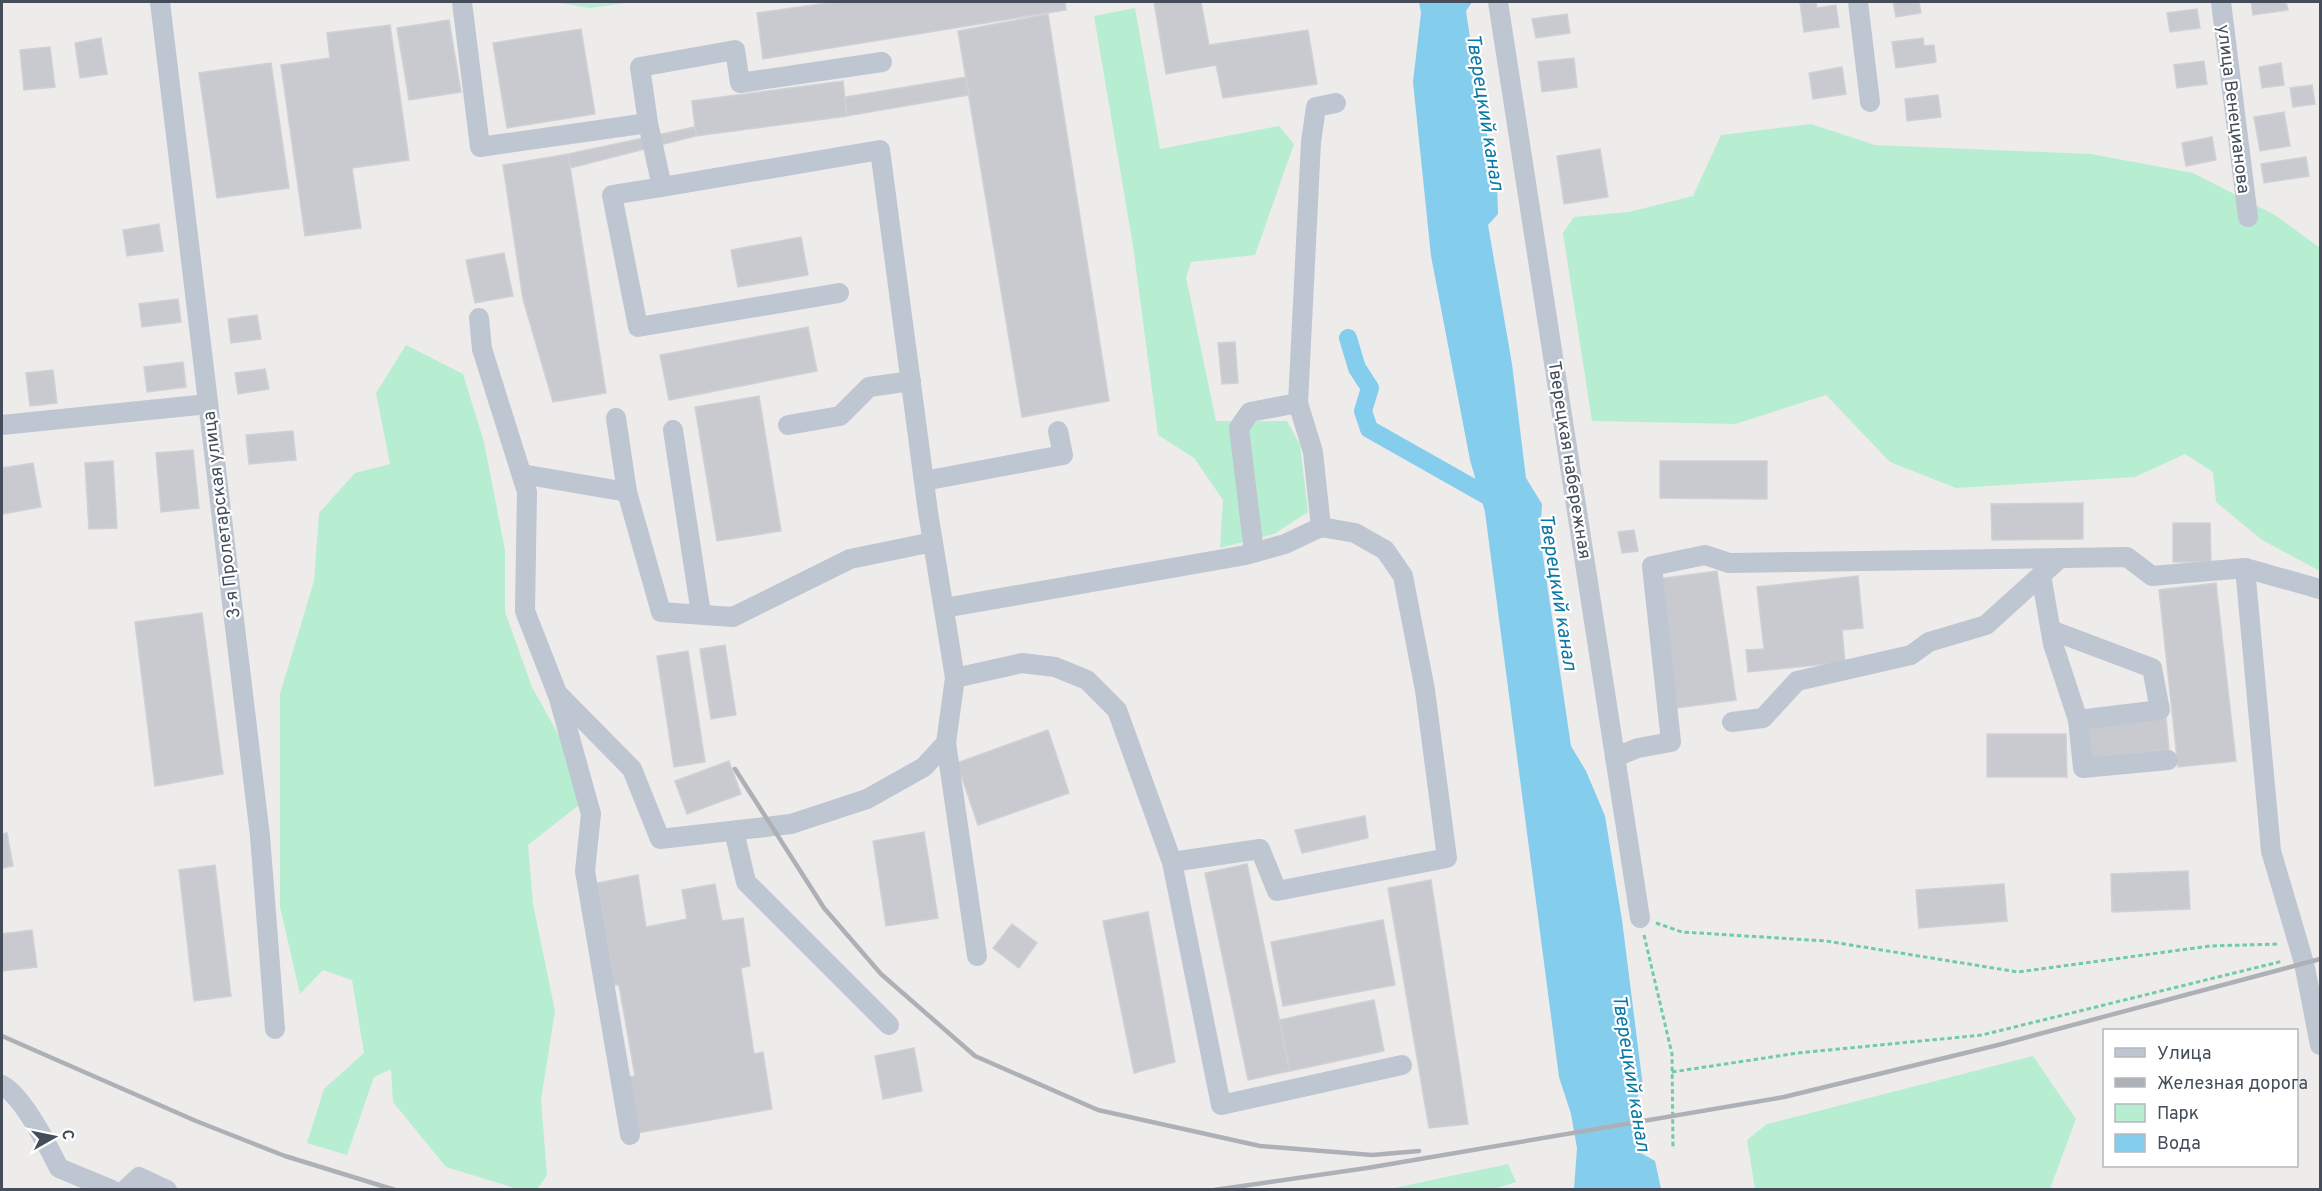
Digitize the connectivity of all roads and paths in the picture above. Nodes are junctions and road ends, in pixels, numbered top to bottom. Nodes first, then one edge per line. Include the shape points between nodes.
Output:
1 (160, 2) edge
2 (462, 2) edge
3 (1498, 2) edge
4 (1858, 2) edge
5 (2221, 2) edge
6 (882, 63) dead end
7 (1870, 102) dead end
8 (1336, 103) dead end
9 (648, 123) junction
10 (662, 187) junction
11 (2248, 217) dead end
12 (839, 293) dead end
13 (479, 318) dead end
14 (911, 381) junction
15 (1299, 403) junction
16 (208, 404) junction
17 (616, 418) dead end
18 (2, 425) edge
19 (788, 425) dead end
20 (673, 430) dead end
21 (1058, 431) dead end
22 (522, 474) junction
23 (924, 481) junction
24 (627, 492) junction
25 (1321, 527) junction
26 (933, 542) junction
27 (1254, 552) junction
28 (2060, 558) junction
29 (2245, 568) junction
30 (2041, 575) junction
31 (2320, 589) edge
32 (944, 608) junction
33 (701, 614) junction
34 (2050, 630) junction
35 (955, 678) junction
36 (557, 693) junction
37 (2078, 720) junction
38 (1732, 722) dead end
39 (946, 743) junction
40 (1615, 757) junction
41 (2168, 760) dead end
42 (734, 831) junction
43 (1172, 862) junction
44 (1640, 918) junction
45 (2298, 944) junction
46 (977, 956) dead end
47 (889, 1024) dead end
48 (274, 1029) dead end
49 (2320, 1045) edge
50 (1402, 1065) dead end
51 (1672, 1072) junction
52 (2, 1085) edge
53 (630, 1135) dead end
54 (1673, 1149) dead end
55 (112, 1190) edge
56 (126, 1190) edge
57 (167, 1190) edge

1 - 16 street, 3-я Пролетарская улица
2 - 9 street via 480,147
3 - 40 street, Тверецкая набережная
4 - 7 street
5 - 11 street, улица Венецианова
6 - 9 street via 740,82 735,50 640,67
8 - 15 street via 1316,107 1311,142
9 - 10 street
10 - 12 street via 612,195 638,327
10 - 14 street via 880,150
13 - 22 street via 482,349
14 - 19 street via 869,387 840,416
14 - 23 street
15 - 25 street via 1313,452
15 - 27 street via 1250,412 1239,428
16 - 18 street
16 - 48 street, 3-я Пролетарская улица via 260,836
17 - 24 street
20 - 33 street
21 - 23 street via 1063,455
22 - 24 street
22 - 36 street via 527,492 525,610
23 - 26 street
24 - 33 street via 661,612
25 - 27 street via 1285,544
25 - 43 street via 1355,533 1385,550 1403,576 1425,690 1446,858 1277,891 1260,849
26 - 32 street
26 - 33 street via 850,559 733,617
27 - 32 street
28 - 29 street via 2127,557 2152,576
28 - 30 street
28 - 40 street via 1729,562 1705,555 1652,566 1671,742
29 - 31 street
29 - 45 street via 2271,851
30 - 34 street
30 - 38 street via 1986,625 1929,642 1911,655 1797,681 1763,718
32 - 35 street
34 - 37 street
34 - 37 street via 2152,668 2160,710
35 - 39 street
35 - 43 street via 1022,663 1055,667 1087,680 1117,710
36 - 42 street via 633,769 660,839
36 - 53 street via 591,814 585,871
37 - 41 street via 2083,768
39 - 42 street via 924,767 867,799 791,824
39 - 46 street
40 - 44 street, Тверецкая набережная
42 - 47 street via 746,882
43 - 50 street via 1221,1105
44 - 45 path via 1682,932 1826,941 2018,972 2210,946
44 - 51 path via 1672,1054
45 - 49 street
45 - 51 path via 2282,962 1982,1035 1798,1053
51 - 54 path
52 - 55 street via 11,1090 59,1168
56 - 57 street via 139,1177

